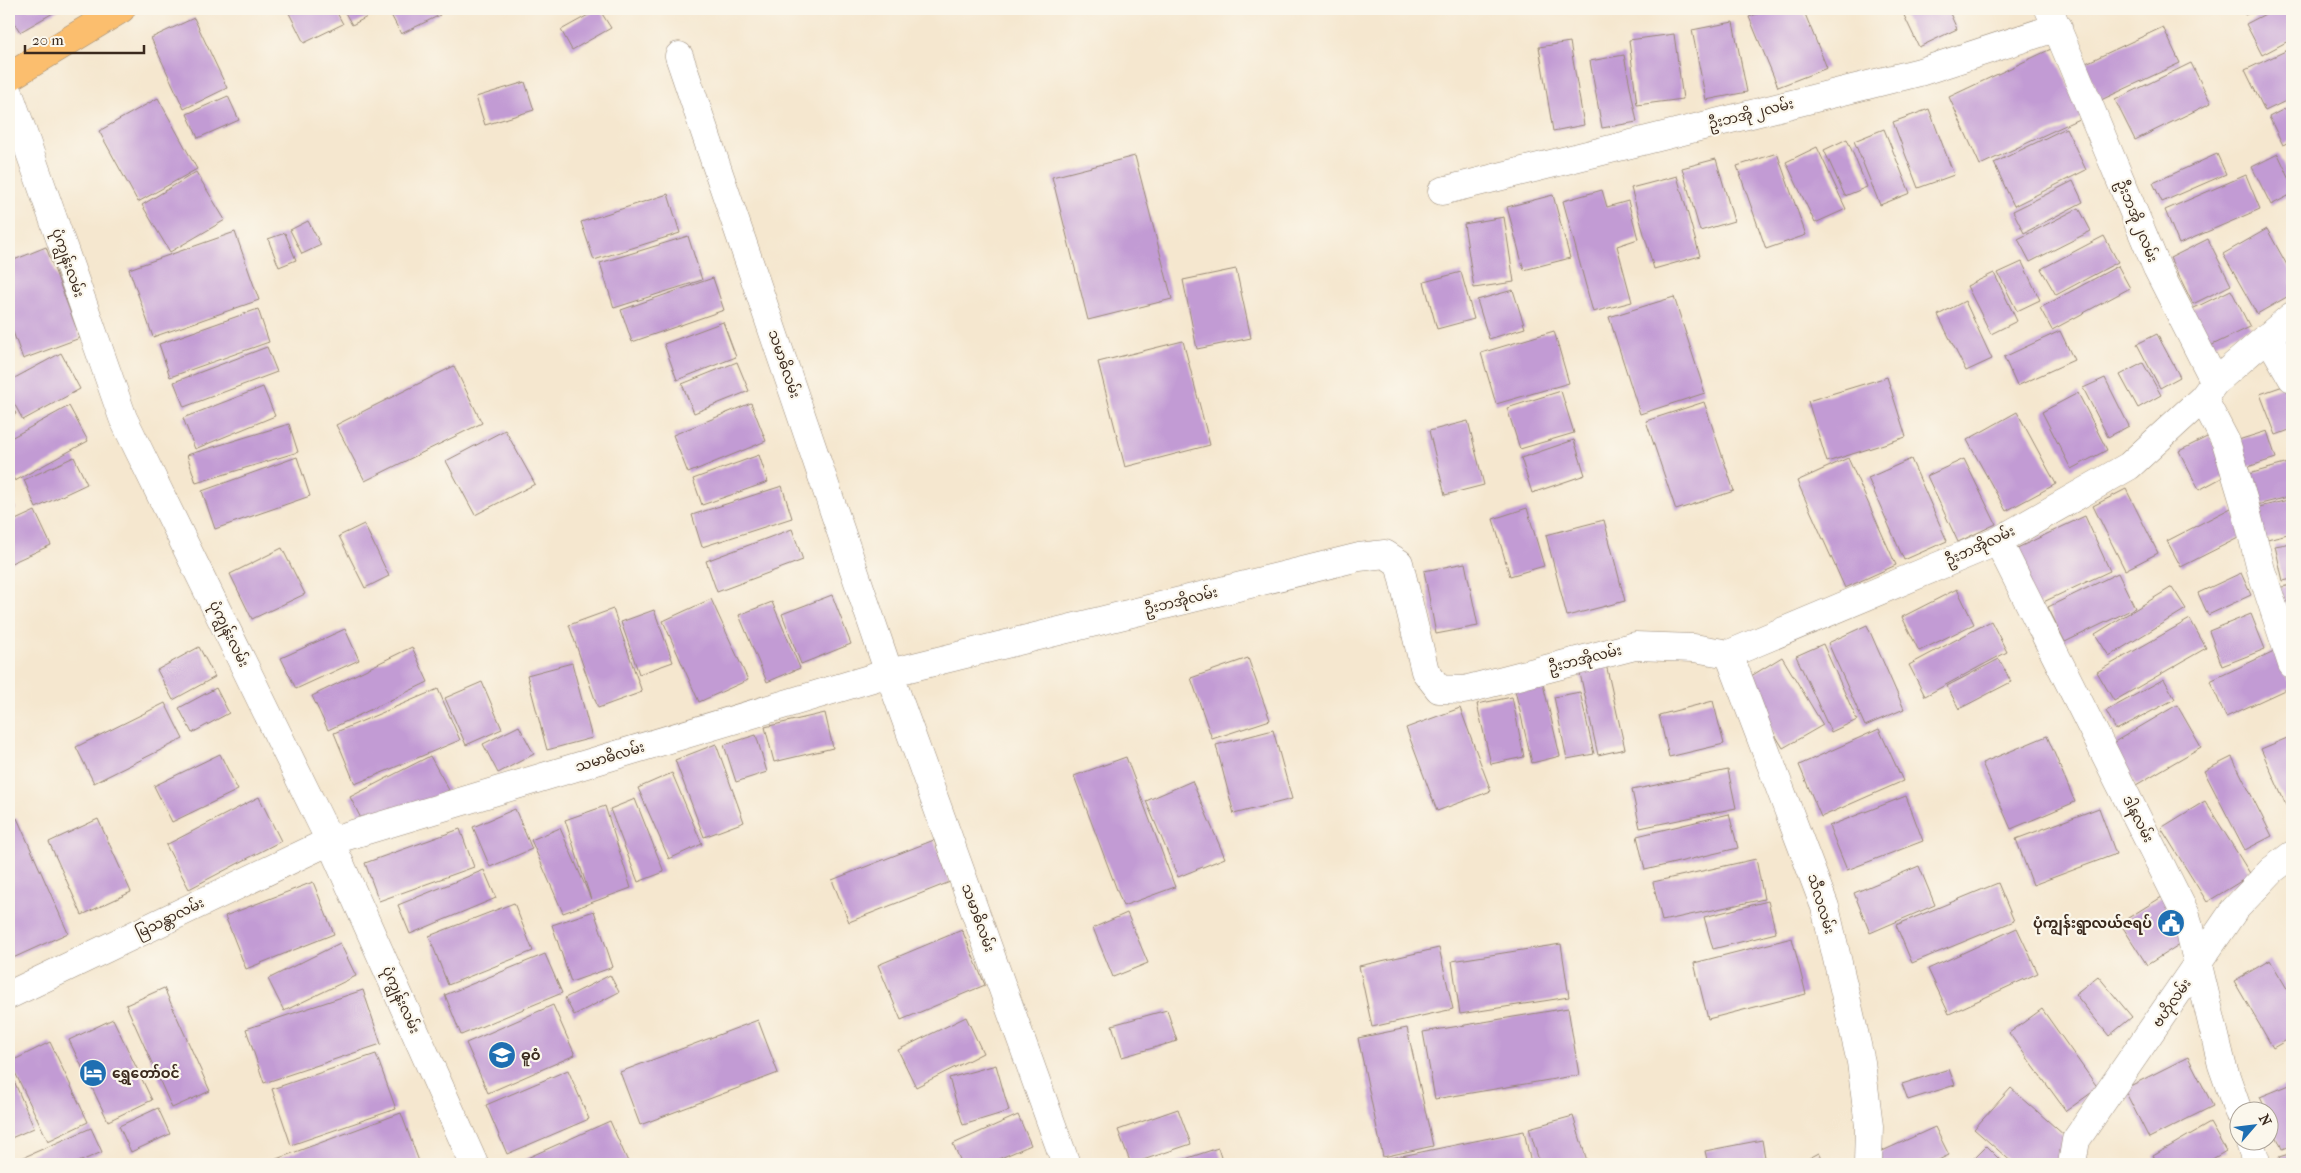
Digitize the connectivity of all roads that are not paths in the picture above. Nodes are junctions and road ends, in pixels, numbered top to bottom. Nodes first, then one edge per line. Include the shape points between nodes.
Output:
1 (121, 9) edge
2 (2053, 18) edge
3 (679, 56) dead end
4 (9, 77) edge
5 (9, 93) edge
6 (1442, 191) dead end
7 (2292, 316) edge
8 (2268, 336) junction
9 (2292, 378) edge
10 (2209, 390) junction
11 (1998, 541) junction
12 (1729, 654) junction
13 (2292, 664) edge
14 (888, 673) junction
15 (330, 841) junction
16 (2292, 855) edge
17 (2198, 965) junction
18 (9, 995) edge
19 (2234, 1100) edge
20 (2252, 1150) edge
21 (474, 1164) edge
22 (1066, 1164) edge
23 (1868, 1164) edge
24 (2072, 1164) edge
25 (2257, 1164) edge

1 - 4 main road
2 - 6 street, ဦးဘအို ၂လမ်း via 1920,72
2 - 10 street, ဦးဘအို ၂လမ်း
3 - 14 street, သမာဓိလမ်း
5 - 15 street, ပုံကျွန်းလမ်း via 123,418
7 - 8 street, ဦးဘအိုလမ်း
8 - 9 street
8 - 10 street, ဦးဘအိုလမ်း
10 - 11 street, ဦးဘအိုလမ်း via 2129,466
10 - 13 street, ဦးဘအို ၂လမ်း
11 - 12 street, ဦးဘအိုလမ်း
11 - 17 street, ဒါနလမ်း via 2186,915
12 - 14 street, ဦးဘအိုလမ်း via 1694,648 1635,646 1464,690 1439,689 1425,671 1400,563 1385,554 1359,557
12 - 23 street, သီလလမ်း via 1825,907 1861,1062 1869,1126
14 - 15 street, သမာဓိလမ်း
14 - 22 street, သမာဓိလမ်း
15 - 18 street, မြသန္တာလမ်း
15 - 21 street, ပုံကျွန်းလမ်း
16 - 17 street, ဗဟိုလမ်း via 2272,870 2235,909
17 - 19 street, ဒါနလမ်း via 2222,1066
17 - 24 street, ဗဟိုလမ်း via 2076,1140
20 - 25 street

